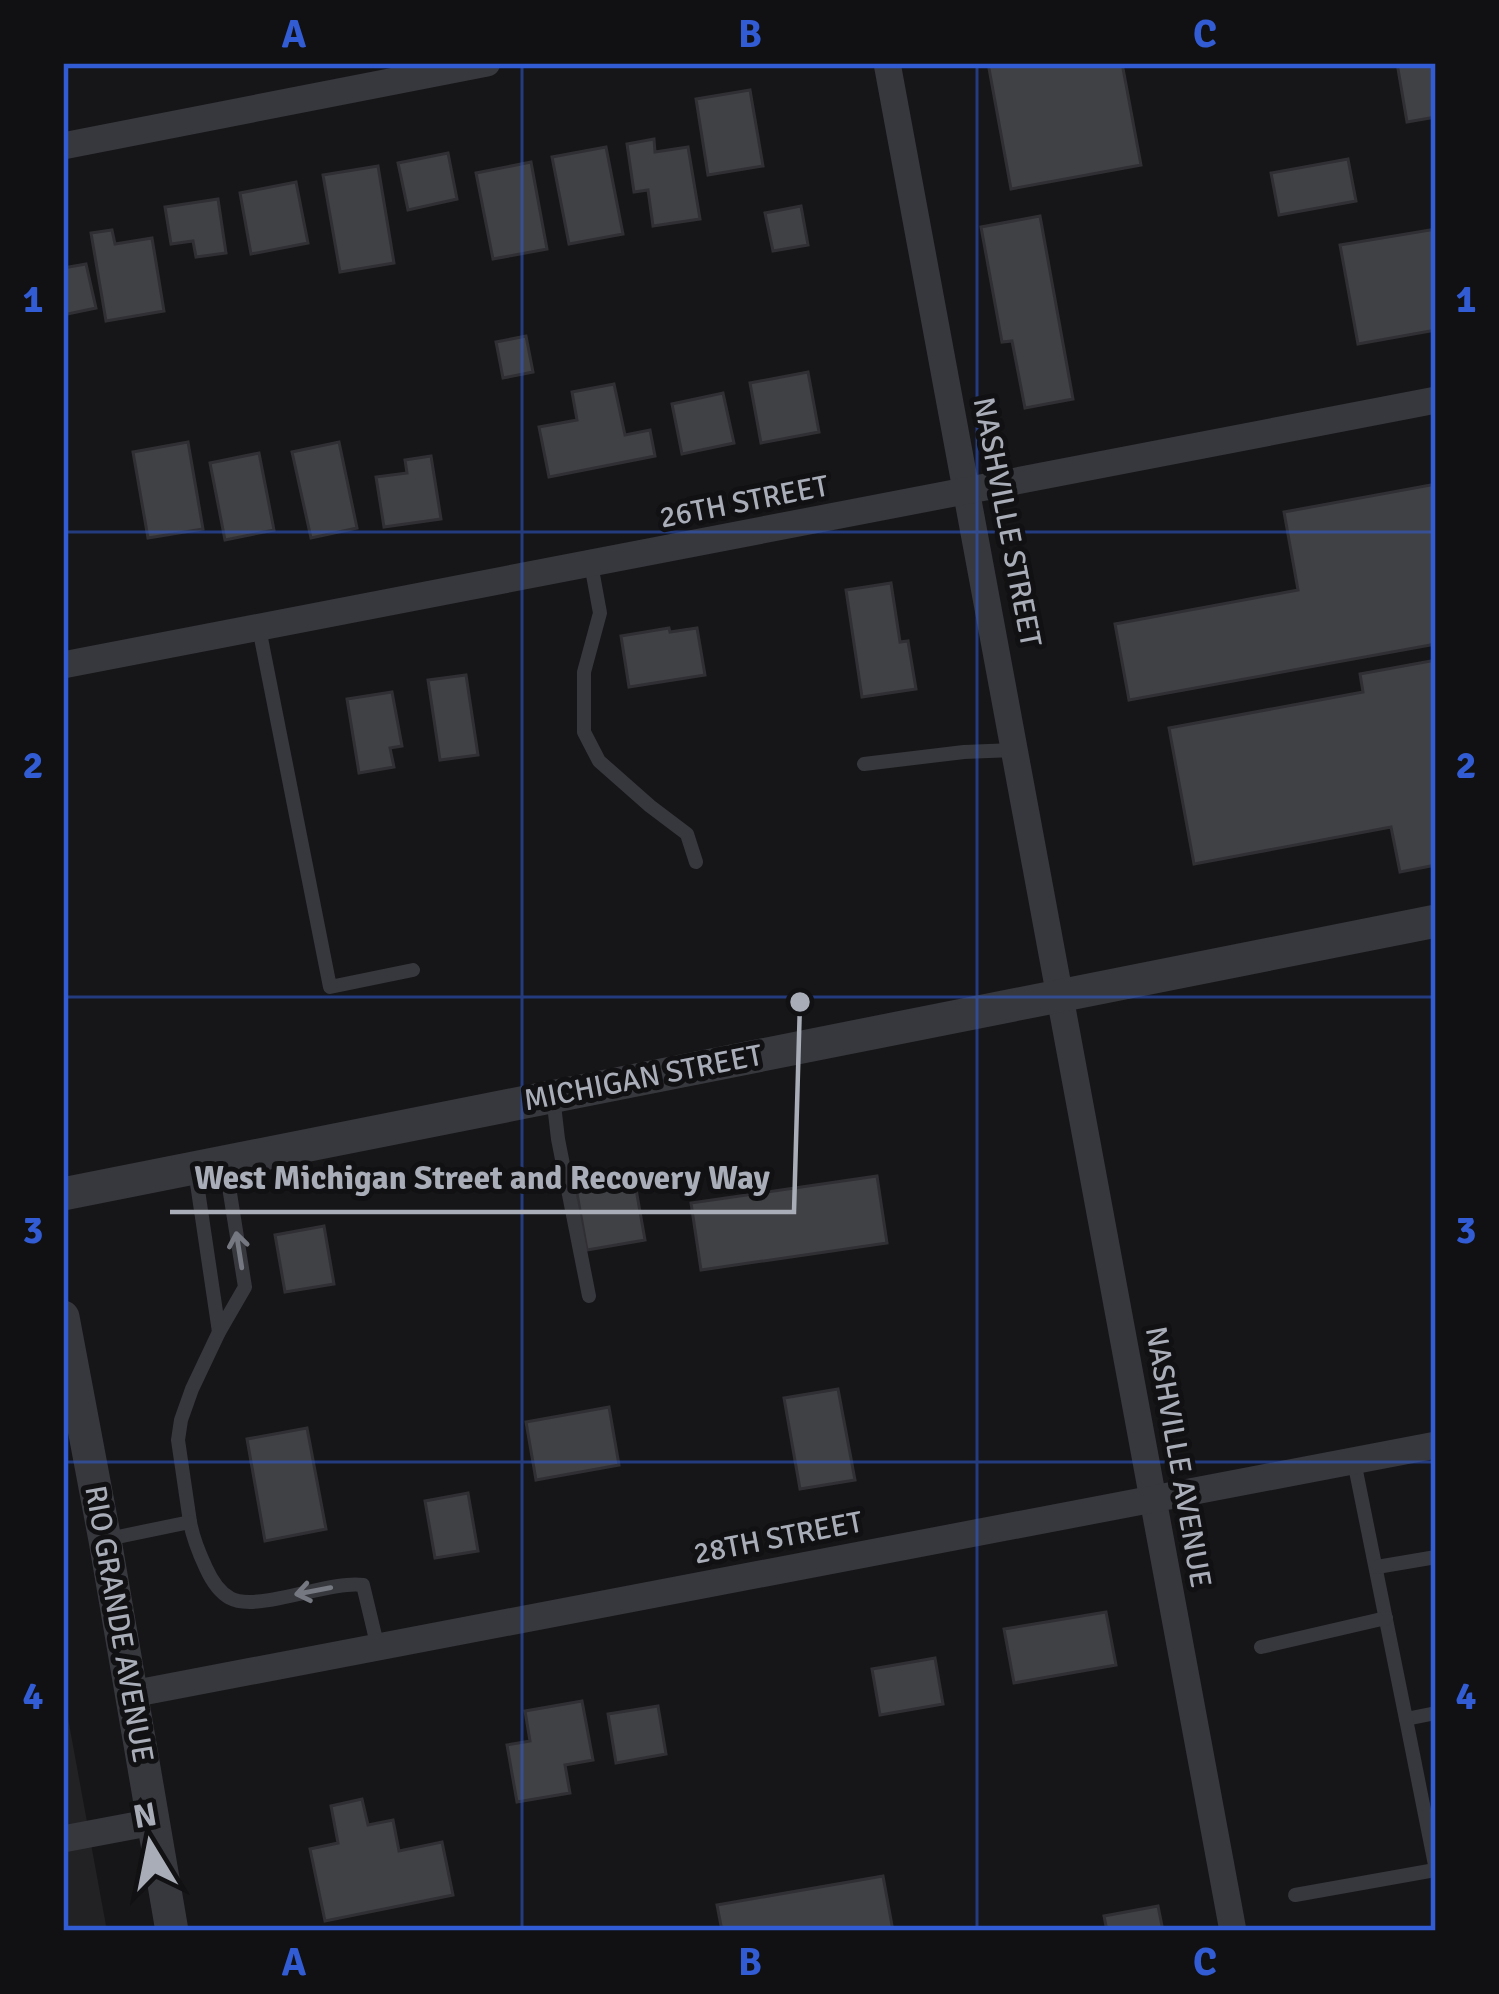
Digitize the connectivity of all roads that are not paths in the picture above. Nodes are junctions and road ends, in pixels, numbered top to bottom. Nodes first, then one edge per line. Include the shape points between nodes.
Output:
1 (487, 63) edge
2 (887, 63) edge
3 (63, 146) edge
4 (1436, 400) edge
5 (969, 492) junction
6 (591, 565) junction
7 (259, 628) junction
8 (63, 665) edge
9 (1016, 750) junction
10 (864, 764) dead end
11 (696, 862) dead end
12 (1436, 921) edge
13 (412, 970) dead end
14 (1061, 994) junction
15 (553, 1096) junction
16 (210, 1165) junction
17 (63, 1194) edge
18 (589, 1296) dead end
19 (63, 1317) edge
20 (219, 1331) junction
21 (72, 1422) edge
22 (1436, 1445) edge
23 (1354, 1461) junction
24 (1153, 1501) junction
25 (190, 1522) junction
26 (105, 1540) junction
27 (1436, 1557) edge
28 (1377, 1567) junction
29 (1387, 1618) junction
30 (1261, 1647) dead end
31 (378, 1648) junction
32 (132, 1694) junction
33 (1436, 1713) edge
34 (1406, 1719) junction
35 (154, 1822) junction
36 (63, 1839) edge
37 (1436, 1870) edge
38 (1295, 1895) dead end
39 (168, 1929) edge
40 (1233, 1931) edge

1 - 3 street
2 - 5 street, NASHVILLE STREET
4 - 5 street, 26TH STREET
5 - 6 street, 26TH STREET
5 - 9 street, NASHVILLE STREET
6 - 7 street, 26TH STREET
6 - 11 lane via 600,614 584,673 584,732 598,761 688,834
7 - 8 street, 26TH STREET
7 - 13 lane via 330,987
9 - 10 lane
9 - 14 street, NASHVILLE STREET
12 - 14 street, MICHIGAN STREET
14 - 15 street, MICHIGAN STREET
14 - 24 street, NASHVILLE AVENUE
15 - 16 street, MICHIGAN STREET
15 - 18 lane
16 - 17 street, MICHIGAN STREET
16 - 20 lane
20 -> 16 lane via 245,1287
19 - 21 street, RIO GRANDE AVENUE
20 - 25 lane via 181,1420
21 - 26 street, RIO GRANDE AVENUE
22 - 23 street, 28TH STREET
23 - 24 street, 28TH STREET
23 - 28 lane
24 - 31 street, 28TH STREET
24 - 40 street, NASHVILLE AVENUE
25 - 26 lane
31 -> 25 lane via 366,1587 236,1601 211,1577
26 - 32 street, RIO GRANDE AVENUE
27 - 28 lane
28 - 29 lane
29 - 30 lane
29 - 34 lane
31 - 32 street, 28TH STREET
32 - 35 street, RIO GRANDE AVENUE
33 - 34 lane
34 - 37 lane
35 - 36 street
35 - 39 street, RIO GRANDE AVENUE
37 - 38 lane

